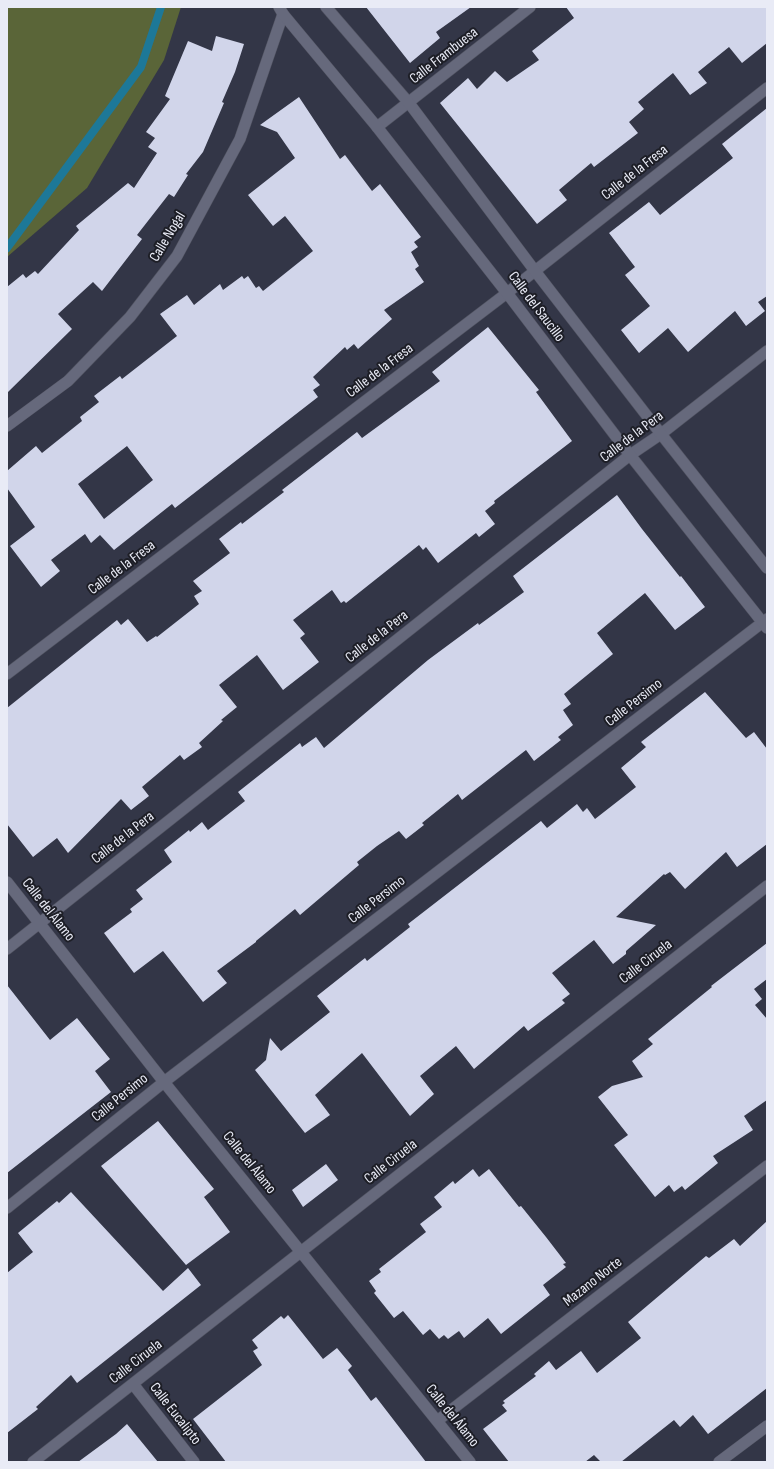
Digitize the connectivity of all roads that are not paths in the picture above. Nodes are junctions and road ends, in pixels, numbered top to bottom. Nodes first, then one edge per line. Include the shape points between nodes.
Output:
1 (326, 7) edge
2 (530, 7) edge
3 (281, 11) edge
4 (767, 88) edge
5 (409, 103) junction
6 (377, 127) junction
7 (535, 271) junction
8 (507, 293) junction
9 (767, 350) edge
10 (7, 426) edge
11 (661, 434) junction
12 (630, 456) junction
13 (767, 568) edge
14 (766, 623) edge
15 (7, 674) edge
16 (7, 882) edge
17 (767, 886) edge
18 (39, 923) junction
19 (7, 948) edge
20 (164, 1082) junction
21 (767, 1166) edge
22 (7, 1208) edge
23 (301, 1252) junction
24 (133, 1384) junction
25 (437, 1421) junction
26 (767, 1426) edge
27 (33, 1462) edge
28 (194, 1462) edge
29 (470, 1462) edge
30 (719, 1462) edge

1 - 5 street, Calle del Saucillo
2 - 5 street, Calle Frambuesa
3 - 6 street, Calle del Saucillo
3 - 10 street, Calle Nogal via 240,139 177,256 130,317 68,381
4 - 7 street, Calle de la Fresa
5 - 6 street, Calle Frambuesa
5 - 7 street, Calle del Saucillo
6 - 8 street, Calle del Saucillo
7 - 8 street, Calle de la Fresa
7 - 11 street, Calle del Saucillo
8 - 12 street, Calle del Saucillo
8 - 15 street, Calle de la Fresa
9 - 11 street, Calle de la Pera
11 - 12 street, Calle de la Pera
11 - 13 street, Calle del Saucillo
12 - 14 street, Calle del Saucillo
12 - 18 street, Calle de la Pera
14 - 20 street, Calle Persimo
16 - 18 street, Calle del Álamo
17 - 23 street, Calle Ciruela
18 - 19 street, Calle de la Pera
18 - 20 street, Calle del Álamo
20 - 22 street, Calle Persimo
20 - 23 street, Calle del Álamo
21 - 25 street, Mazano Norte
23 - 24 street, Calle Ciruela
23 - 25 street, Calle del Álamo
24 - 27 street, Calle Ciruela
24 - 28 street, Calle Eucalipto
25 - 29 street, Calle del Álamo
26 - 30 street

